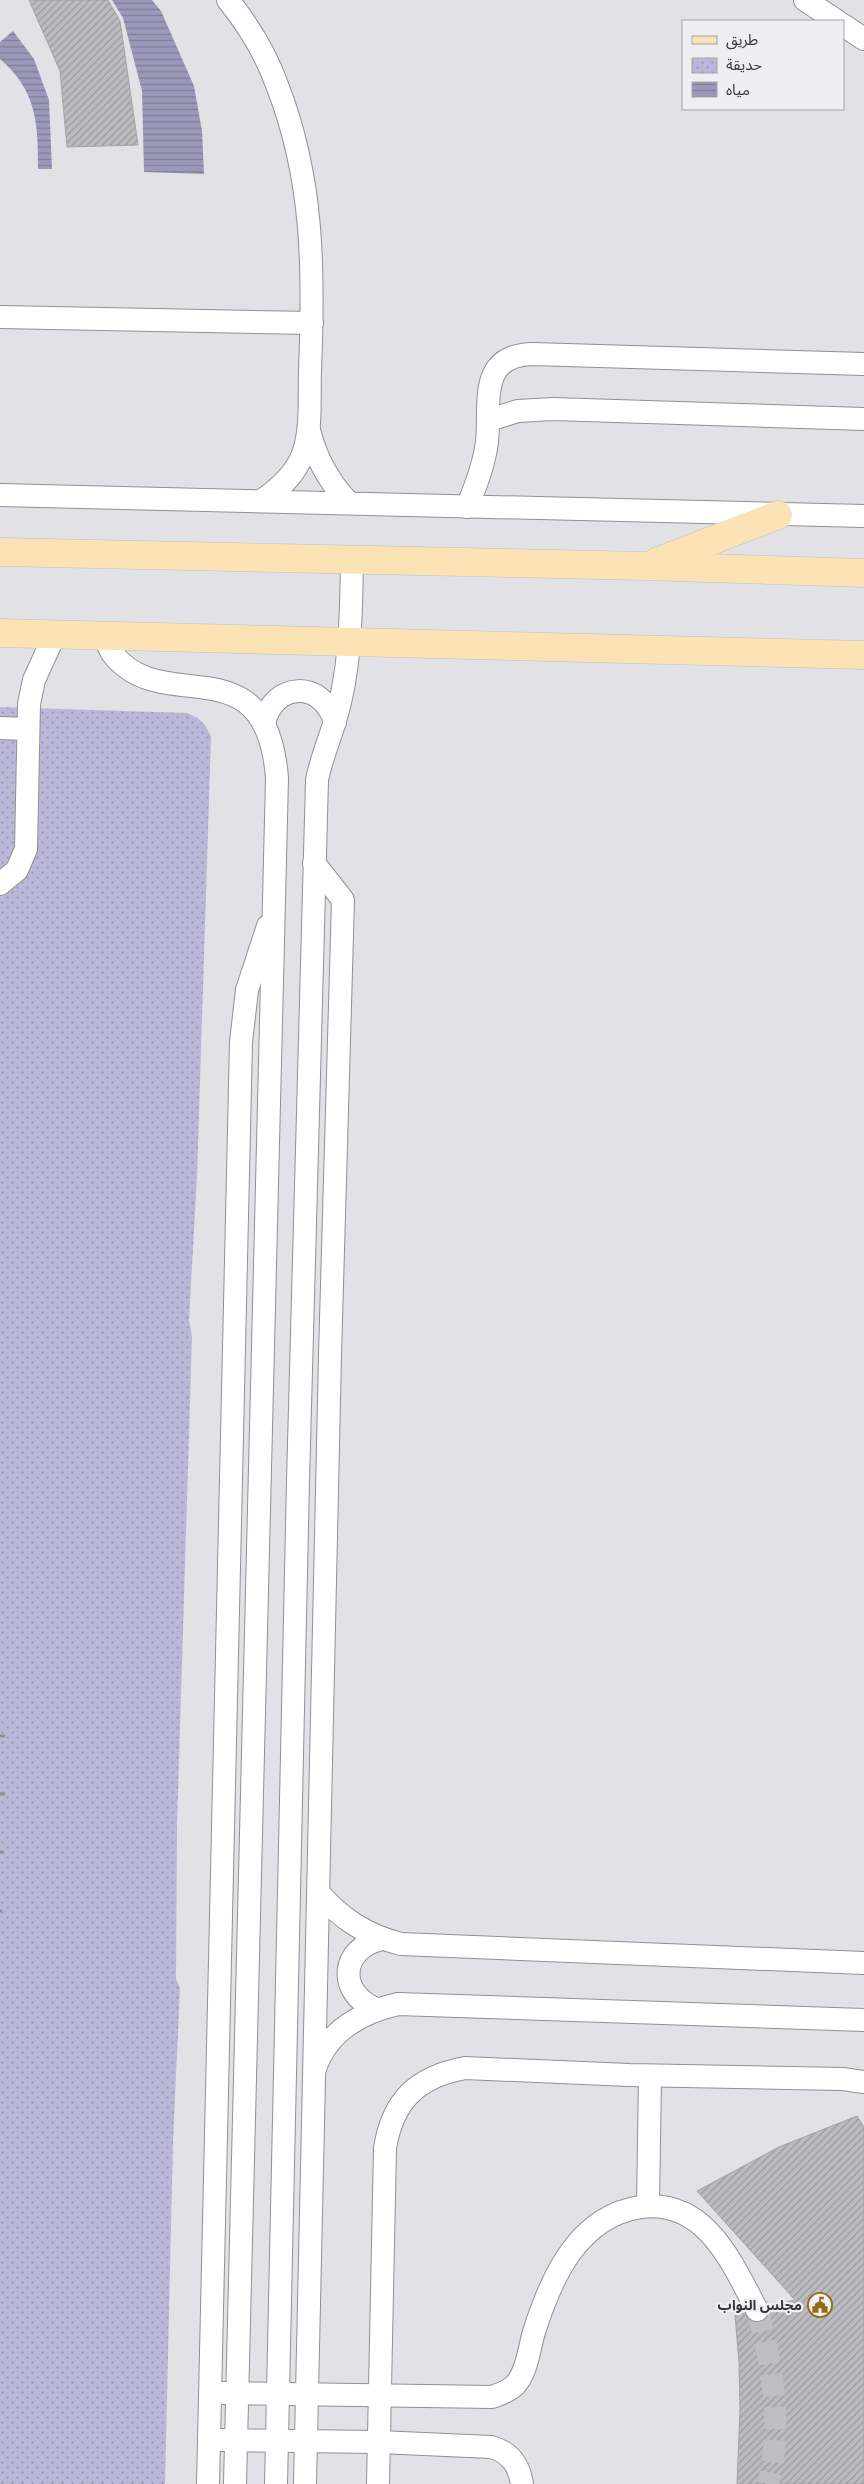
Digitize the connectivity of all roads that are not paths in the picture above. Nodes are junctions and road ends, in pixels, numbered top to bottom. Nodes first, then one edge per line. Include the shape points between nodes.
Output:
1 (228, 0) edge
2 (805, 0) edge
3 (836, 20) edge
4 (844, 26) edge
5 (864, 39) edge
6 (0, 317) edge
7 (312, 323) junction
8 (864, 364) edge
9 (864, 419) edge
10 (489, 420) junction
11 (308, 427) junction
12 (0, 495) edge
13 (261, 501) junction
14 (349, 503) junction
15 (467, 507) junction
16 (778, 514) junction
17 (864, 516) edge
18 (0, 552) edge
19 (352, 561) junction
20 (645, 566) junction
21 (864, 573) edge
22 (0, 633) edge
23 (55, 634) junction
24 (104, 636) junction
25 (350, 641) junction
26 (860, 658) edge
27 (335, 722) junction
28 (264, 724) junction
29 (0, 728) edge
30 (27, 729) junction
31 (314, 863) junction
32 (0, 884) edge
33 (274, 914) junction
34 (298, 1481) junction
35 (327, 1512) junction
36 (318, 1892) junction
37 (382, 1939) junction
38 (864, 1962) edge
39 (376, 2009) junction
40 (864, 2020) edge
41 (314, 2074) junction
42 (650, 2076) junction
43 (864, 2082) edge
44 (648, 2206) junction
45 (757, 2310) tunnel mouth
46 (237, 2392) junction
47 (278, 2392) junction
48 (210, 2393) junction
49 (307, 2393) junction
50 (380, 2394) junction
51 (236, 2440) junction
52 (277, 2440) junction
53 (209, 2441) junction
54 (306, 2441) junction
55 (379, 2442) junction
56 (208, 2484) edge
57 (235, 2484) edge
58 (276, 2484) edge
59 (305, 2484) edge
60 (378, 2484) edge
61 (522, 2484) edge

1 - 7 street via 247,24 277,84 296,148 309,207
2 - 3 street
4 - 5 street
6 - 7 street
7 - 11 street
8 - 10 street via 522,354 503,363 492,378 488,386
9 - 10 street via 553,409 518,411
10 - 15 street via 483,464
11 - 13 street via 298,465 282,485
11 - 14 street via 318,461
12 - 13 street
13 - 14 street
14 - 15 street
15 - 16 street
16 - 17 street
16 - 20 main road
18 - 19 main road
19 - 20 main road
19 - 25 street
20 - 21 main road
22 - 23 main road
23 - 24 main road
23 - 30 street via 34,680
24 - 25 main road
24 - 28 street via 112,653 145,676 225,691 243,700
25 - 26 main road
25 - 27 street
27 - 28 street via 327,703 302,691 284,694 276,700
27 - 31 street via 317,780
28 - 33 street via 275,752 277,778
29 - 30 street
30 - 32 street via 26,849 17,870
31 - 34 street
31 - 35 street via 343,900
33 - 46 street
33 - 48 street via 250,981 242,1016
34 - 35 street
34 - 47 street
35 - 36 street
36 - 37 street via 346,1920
36 - 41 street
37 - 38 street via 418,1946
37 - 39 street via 359,1949 348,1972 355,1995
39 - 40 street via 420,2004
39 - 41 street via 342,2029 328,2044
41 - 49 street
42 - 43 street
42 - 44 street
42 - 50 street via 465,2068 432,2077 410,2093 394,2115 385,2148
44 - 45 street via 693,2218 712,2233 726,2252
44 - 50 street via 627,2209 607,2217 589,2229 575,2245 546,2302 522,2374 504,2393 492,2397
46 - 47 street
46 - 48 street
46 - 51 street
47 - 49 street
47 - 52 street
48 - 53 street
49 - 50 street
49 - 54 street
50 - 55 street
51 - 52 street
51 - 53 street
51 - 57 street
52 - 54 street
52 - 58 street
53 - 56 street
54 - 55 street
54 - 59 street
55 - 60 street
55 - 61 street via 491,2447 513,2459

